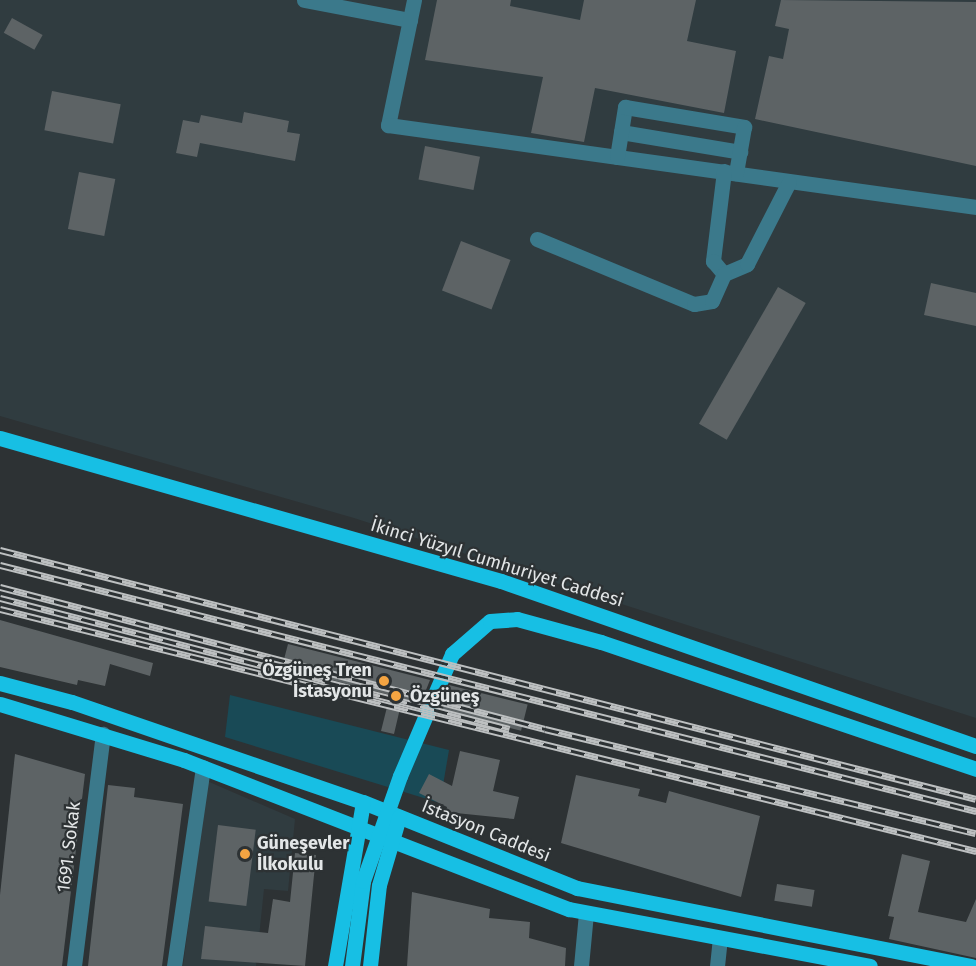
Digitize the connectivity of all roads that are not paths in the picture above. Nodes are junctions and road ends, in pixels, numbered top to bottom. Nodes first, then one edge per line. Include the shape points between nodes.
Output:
1 (304, 0) edge
2 (414, 0) edge
3 (410, 20) junction
4 (621, 132) junction
5 (740, 152) junction
6 (617, 157) junction
7 (730, 172) junction
8 (789, 182) junction
9 (976, 207) edge
10 (537, 239) dead end
11 (724, 274) junction
12 (0, 438) edge
13 (0, 683) edge
14 (0, 704) edge
15 (0, 710) edge
16 (103, 734) junction
17 (976, 746) edge
18 (203, 767) junction
19 (976, 769) edge
20 (363, 802) junction
21 (399, 817) junction
22 (354, 828) junction
23 (390, 841) junction
24 (586, 913) junction
25 (720, 939) junction
26 (813, 961) edge
27 (74, 966) edge
28 (174, 966) edge
29 (335, 966) edge
30 (352, 966) edge
31 (370, 966) edge
32 (581, 966) edge
33 (717, 966) edge
34 (870, 966) edge
35 (971, 966) edge

1 - 3 street
2 - 3 street
3 - 6 street via 388,125
4 - 5 street
4 - 5 street via 625,107 744,127
4 - 6 street
5 - 7 street
6 - 7 street
7 - 8 street
7 - 11 street via 713,261
8 - 9 street
8 - 11 street via 747,264
10 - 11 street via 694,304 712,301
12 - 17 main road, İkinci Yüzyıl Cumhuriyet Caddesi via 501,581
13 - 20 main road, İstasyon Caddesi via 72,702
14 - 15 street
14 - 16 main road
16 - 18 main road
16 - 27 street, 1691. Sokak
18 - 22 main road
18 - 28 street
19 - 30 main road via 544,625 508,618 482,625 452,654 380,826 363,881
20 - 21 main road, İstasyon Caddesi
20 - 22 main road
21 - 23 main road
21 - 35 main road, İstasyon Caddesi via 577,888
22 - 23 main road
22 - 29 main road
23 - 24 main road
23 - 31 main road via 378,885
24 - 25 main road
24 - 32 street
25 - 26 main road
25 - 33 street
26 - 34 main road

